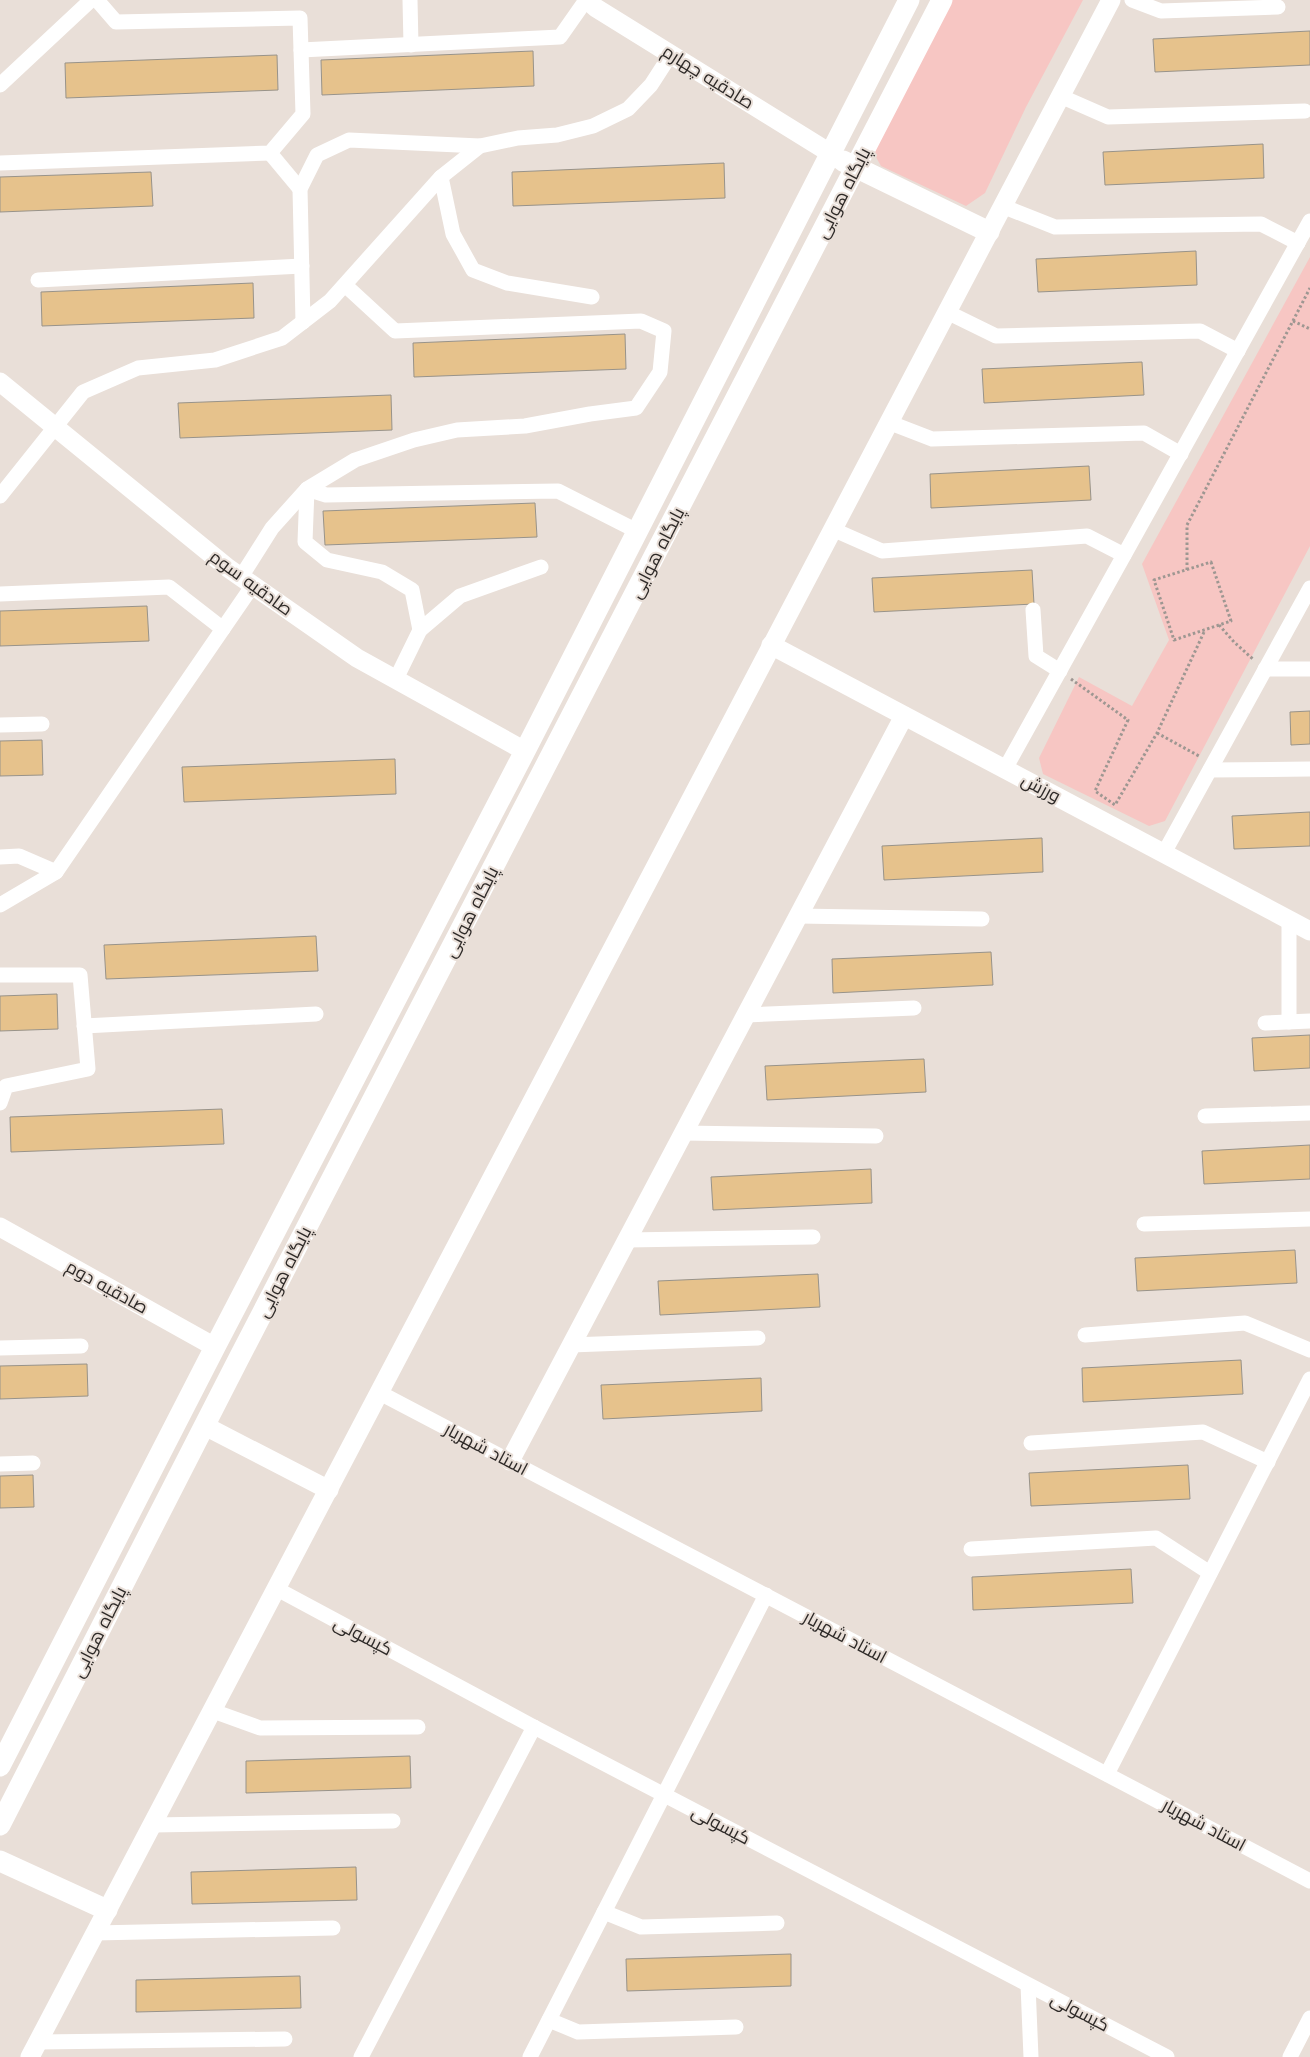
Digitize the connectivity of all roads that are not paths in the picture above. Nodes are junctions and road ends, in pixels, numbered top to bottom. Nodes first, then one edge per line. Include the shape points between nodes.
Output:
1 (91, 0) edge
2 (97, 0) edge
3 (410, 0) edge
4 (586, 0) edge
5 (909, 0) edge
6 (942, 0) edge
7 (1111, 0) edge
8 (1132, 0) edge
9 (1278, 8) dead end
10 (411, 45) junction
11 (301, 50) junction
12 (671, 54) junction
13 (0, 84) edge
14 (1060, 96) junction
15 (1305, 111) dead end
16 (480, 146) junction
17 (270, 153) junction
18 (830, 153) junction
19 (0, 163) edge
20 (855, 168) junction
21 (441, 177) junction
22 (300, 189) junction
23 (1002, 206) junction
24 (1310, 221) edge
25 (989, 232) junction
26 (1298, 243) junction
27 (302, 266) junction
28 (38, 280) dead end
29 (345, 285) junction
30 (592, 297) dead end
31 (947, 312) junction
32 (303, 322) junction
33 (1238, 351) junction
34 (0, 382) edge
35 (888, 422) junction
36 (55, 429) junction
37 (1181, 454) junction
38 (307, 489) junction
39 (0, 496) edge
40 (832, 529) junction
41 (637, 532) junction
42 (1124, 555) junction
43 (541, 567) dead end
44 (247, 581) junction
45 (1310, 588) edge
46 (0, 594) edge
47 (1033, 610) dead end
48 (223, 628) junction
49 (420, 630) junction
50 (771, 645) junction
51 (1310, 669) edge
52 (1265, 670) junction
53 (1060, 671) junction
54 (396, 680) junction
55 (904, 716) junction
56 (42, 724) dead end
57 (0, 725) edge
58 (525, 751) junction
59 (548, 764) junction
60 (1211, 767) junction
61 (1005, 769) junction
62 (1310, 769) edge
63 (1164, 853) junction
64 (0, 857) edge
65 (56, 872) junction
66 (0, 905) edge
67 (798, 916) junction
68 (982, 919) dead end
69 (1289, 920) junction
70 (1310, 931) edge
71 (0, 976) edge
72 (914, 1008) dead end
73 (316, 1014) dead end
74 (746, 1015) junction
75 (1310, 1021) edge
76 (1288, 1022) junction
77 (1265, 1023) dead end
78 (84, 1026) junction
79 (0, 1103) edge
80 (1310, 1113) edge
81 (1204, 1116) dead end
82 (683, 1133) junction
83 (876, 1136) dead end
84 (1310, 1219) edge
85 (1144, 1224) dead end
86 (0, 1226) edge
87 (813, 1237) dead end
88 (627, 1240) junction
89 (1084, 1335) dead end
90 (758, 1338) dead end
91 (571, 1345) junction
92 (81, 1346) dead end
93 (215, 1347) junction
94 (0, 1348) edge
95 (1310, 1350) edge
96 (238, 1360) junction
97 (1310, 1379) edge
98 (380, 1393) junction
99 (205, 1426) junction
100 (1031, 1443) dead end
101 (510, 1461) junction
102 (1268, 1462) junction
103 (0, 1464) edge
104 (33, 1464) dead end
105 (329, 1490) junction
106 (971, 1549) dead end
107 (1210, 1573) junction
108 (277, 1590) junction
109 (766, 1595) junction
110 (213, 1711) junction
111 (418, 1727) dead end
112 (534, 1727) junction
113 (0, 1766) edge
114 (1107, 1774) junction
115 (664, 1795) junction
116 (393, 1820) dead end
117 (153, 1824) junction
118 (0, 1825) edge
119 (0, 1861) edge
120 (1310, 1881) edge
121 (108, 1910) junction
122 (604, 1912) junction
123 (777, 1923) dead end
124 (333, 1928) dead end
125 (95, 1933) junction
126 (1028, 1985) junction
127 (1310, 2018) edge
128 (548, 2020) junction
129 (736, 2027) dead end
130 (285, 2039) dead end
131 (34, 2049) edge
132 (361, 2057) edge
133 (530, 2057) edge
134 (1031, 2057) edge
135 (1167, 2057) edge
136 (1290, 2057) edge

1 - 13 street
2 - 11 street via 116,22 300,18
3 - 10 street
4 - 10 street via 560,37
4 - 12 street, صادقیه چهارم
5 - 18 main road, پایگاه هوایی
6 - 20 main road, پایگاه هوایی
7 - 14 street
8 - 9 street via 1161,12
10 - 11 street
11 - 17 street via 303,114
12 - 16 street via 651,85 628,108 592,126 557,135 518,138
12 - 18 street, صادقیه چهارم
14 - 15 street via 1108,117
14 - 23 street
16 - 21 street
16 - 22 street via 349,140 317,155
17 - 19 street
17 - 22 street
18 - 20 main road
18 - 41 main road, پایگاه هوایی
20 - 25 main road
20 - 59 main road, پایگاه هوایی
21 - 29 street
21 - 30 street via 453,234 473,270 507,283
22 - 27 street
23 - 25 street
23 - 26 street via 1055,227 1261,224
24 - 26 street
25 - 31 street
26 - 33 street
27 - 28 street
27 - 32 street
29 - 32 street
29 - 38 street via 395,331 641,321 664,331 660,372 636,408 526,426 457,430 414,440 355,460
31 - 33 street via 996,336 1200,331
31 - 35 street
32 - 36 street via 282,338 215,360 138,368 83,392
33 - 37 street
34 - 36 street, صادقیه سوم
35 - 37 street via 932,439 1144,433
35 - 40 street
36 - 39 street
36 - 44 street, صادقیه سوم
37 - 42 street
38 - 41 street via 326,495 558,490
38 - 44 street via 272,528
38 - 49 street via 305,542 327,560 382,572 412,590
40 - 42 street via 882,551 1087,536
40 - 50 street
41 - 58 main road, پایگاه هوایی
42 - 53 street
43 - 49 street via 460,596
44 - 48 street
44 - 54 street, صادقیه سوم via 357,658
45 - 52 street
46 - 48 street via 169,587
47 - 53 street via 1036,656
48 - 65 street
49 - 54 street
50 - 55 street, ورزش
50 - 98 street
51 - 52 street
52 - 60 street
53 - 61 street
54 - 58 street, صادقیه سوم
55 - 61 street, ورزش
55 - 67 street
56 - 57 street
58 - 59 main road
58 - 93 main road, پایگاه هوایی
59 - 96 main road, پایگاه هوایی
60 - 62 street
60 - 63 street
61 - 63 street, ورزش
63 - 69 street, ورزش
64 - 65 street via 19,856
65 - 66 street
67 - 68 street
67 - 74 street
69 - 70 street, ورزش
69 - 76 street
71 - 78 street via 80,975
72 - 74 street
73 - 78 street
74 - 82 street
75 - 76 street
76 - 77 street
78 - 79 street via 88,1070 6,1086
80 - 81 street
82 - 83 street
82 - 88 street
84 - 85 street
86 - 93 street, صادقیه دوم
87 - 88 street
88 - 91 street
89 - 95 street via 1245,1323
90 - 91 street
91 - 101 street
92 - 94 street
93 - 96 main road
93 - 113 main road, پایگاه هوایی
96 - 99 main road, پایگاه هوایی
97 - 102 street
98 - 101 street, استاد شهریار
98 - 105 street
99 - 105 street
99 - 118 main road, پایگاه هوایی
100 - 102 street via 1202,1432
101 - 109 street, استاد شهریار
102 - 107 street
103 - 104 street
105 - 108 street
106 - 107 street via 1156,1538
107 - 114 street
108 - 110 street
108 - 112 street, کپسولی
109 - 114 street, استاد شهریار
109 - 115 street
110 - 111 street via 260,1728
110 - 117 street
112 - 115 street, کپسولی
112 - 132 street
114 - 120 street, استاد شهریار
115 - 122 street
115 - 126 street, کپسولی
116 - 117 street
117 - 121 street
119 - 121 main road
121 - 125 street
122 - 123 street via 641,1927
122 - 128 street
124 - 125 street
125 - 131 street
126 - 134 street
126 - 135 street, کپسولی
127 - 136 street
128 - 129 street via 578,2032
128 - 133 street
130 - 131 street

